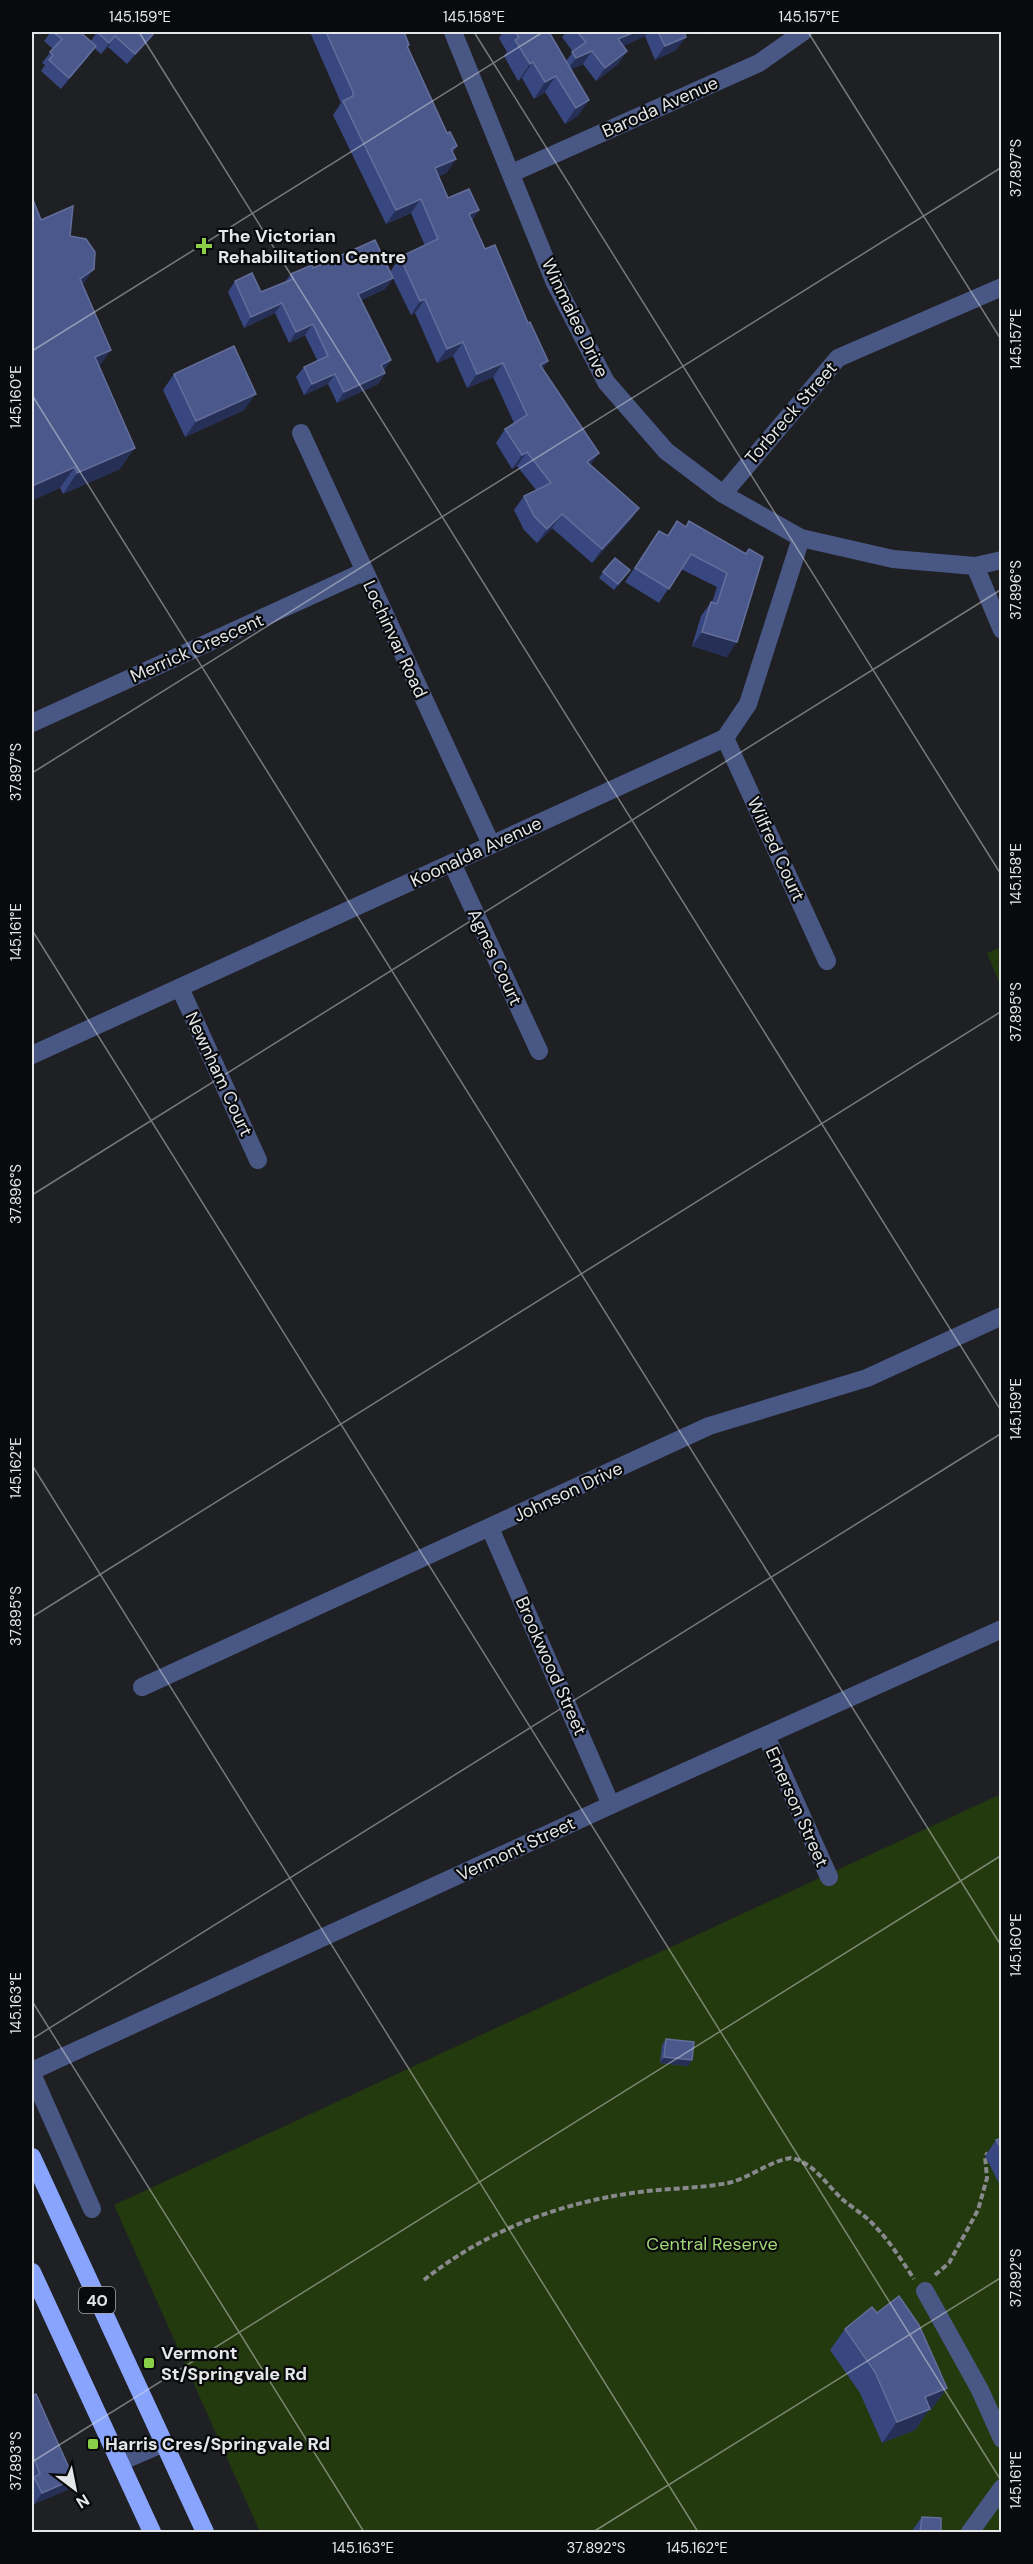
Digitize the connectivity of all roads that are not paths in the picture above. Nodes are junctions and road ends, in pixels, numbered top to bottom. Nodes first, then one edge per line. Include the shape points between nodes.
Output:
1 (453, 32) edge
2 (803, 32) edge
3 (512, 173) junction
4 (1002, 287) edge
5 (301, 433) dead end
6 (723, 494) junction
7 (801, 538) junction
8 (1002, 560) edge
9 (975, 566) junction
10 (363, 572) junction
11 (1002, 630) edge
12 (32, 723) edge
13 (725, 738) junction
14 (491, 844) junction
15 (452, 863) junction
16 (827, 961) dead end
17 (180, 988) junction
18 (539, 1051) dead end
19 (32, 1055) edge
20 (258, 1160) dead end
21 (1002, 1316) edge
22 (490, 1528) junction
23 (1002, 1629) edge
24 (142, 1687) dead end
25 (766, 1736) junction
26 (611, 1805) junction
27 (829, 1877) dead end
28 (32, 2073) edge
29 (32, 2157) edge
30 (92, 2210) dead end
31 (32, 2272) edge
32 (925, 2290) road end
33 (1002, 2439) edge
34 (164, 2443) junction
35 (120, 2462) junction
36 (1002, 2488) edge
37 (152, 2532) edge
38 (205, 2532) edge
39 (970, 2532) edge

1 - 3 street, Winmalee Drive
2 - 3 street, Baroda Avenue via 759,63
3 - 6 street, Winmalee Drive via 555,283 606,382 666,452
4 - 6 street, Torbreck Street via 838,358
5 - 10 street, Lochinvar Road
6 - 7 street, Winmalee Drive
7 - 9 street, Winmalee Drive via 893,559
7 - 13 street via 747,704
8 - 9 street, Winmalee Drive
9 - 11 street
10 - 12 street, Merrick Crescent
10 - 14 street, Lochinvar Road
13 - 14 street, Koonalda Avenue
13 - 16 street, Wilfred Court
14 - 15 street, Koonalda Avenue
15 - 17 street, Koonalda Avenue
15 - 18 street, Agnes Court
17 - 19 street, Koonalda Avenue
17 - 20 street, Newnham Court
21 - 22 street, Johnson Drive via 867,1378 709,1426
22 - 24 street, Johnson Drive
22 - 26 street, Brookwood Street
23 - 25 street, Vermont Street
25 - 26 street, Vermont Street
25 - 27 street, Emerson Street
26 - 28 street, Vermont Street
28 - 30 street
29 - 34 highway, 40
31 - 35 highway, 40
32 - 33 street
34 - 35 street
34 - 38 highway, 40
35 - 37 highway, 40
36 - 39 street

